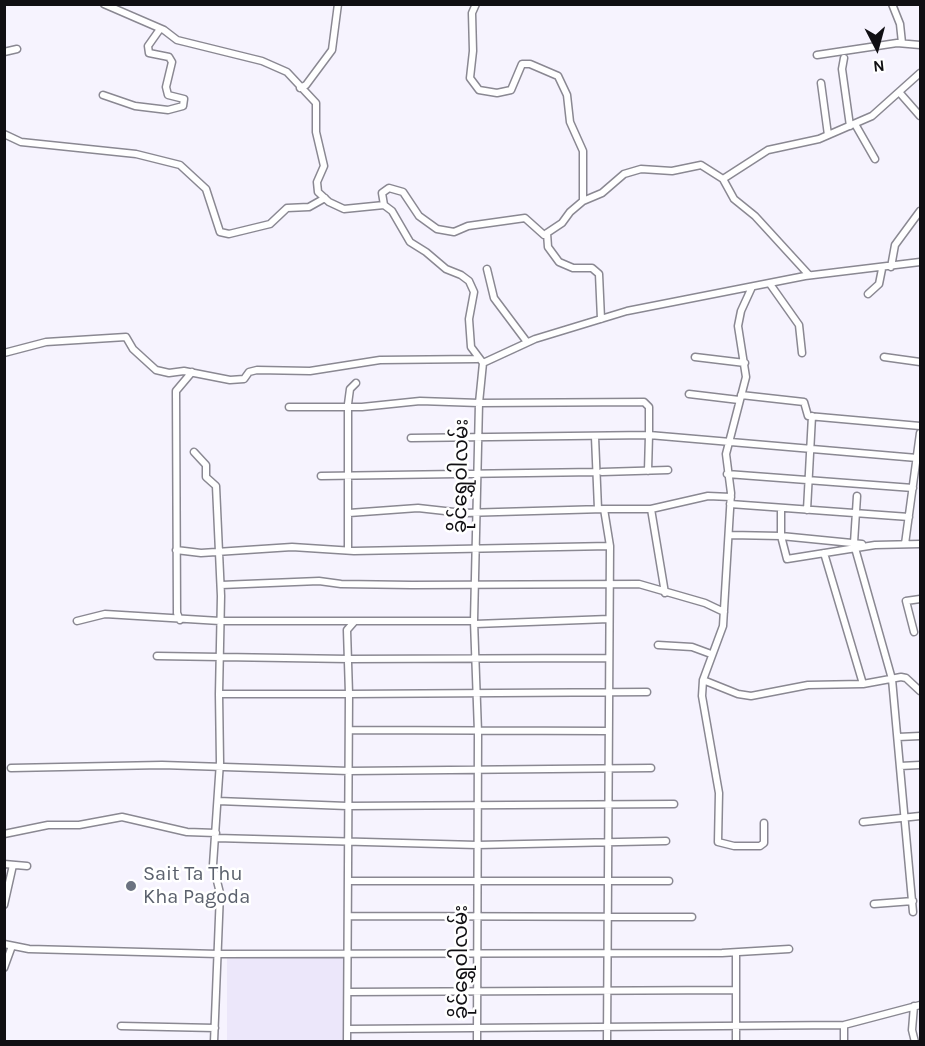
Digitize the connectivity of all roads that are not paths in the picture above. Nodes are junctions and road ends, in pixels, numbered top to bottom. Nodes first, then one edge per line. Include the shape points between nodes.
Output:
1 (104, 4) edge
2 (338, 4) edge
3 (476, 4) edge
4 (892, 4) edge
5 (160, 29) junction
6 (902, 43) junction
7 (921, 45) edge
8 (17, 49) dead end
9 (4, 52) edge
10 (817, 55) dead end
11 (844, 58) dead end
12 (921, 73) edge
13 (820, 83) dead end
14 (300, 88) junction
15 (899, 92) junction
16 (103, 94) dead end
17 (921, 116) edge
18 (853, 124) junction
19 (4, 134) edge
20 (828, 135) junction
21 (875, 159) dead end
22 (723, 179) junction
23 (325, 198) junction
24 (383, 201) junction
25 (583, 201) junction
26 (921, 211) edge
27 (547, 233) junction
28 (921, 262) edge
29 (891, 267) junction
30 (487, 269) dead end
31 (882, 269) junction
32 (808, 276) junction
33 (770, 284) junction
34 (752, 287) junction
35 (868, 294) dead end
36 (601, 319) junction
37 (527, 342) junction
38 (4, 353) edge
39 (802, 353) dead end
40 (695, 357) dead end
41 (884, 357) dead end
42 (480, 361) junction
43 (921, 362) edge
44 (744, 363) junction
45 (192, 372) junction
46 (356, 382) dead end
47 (689, 394) dead end
48 (740, 398) junction
49 (479, 403) junction
50 (348, 406) junction
51 (289, 407) dead end
52 (812, 416) junction
53 (921, 426) edge
54 (921, 433) edge
55 (649, 435) junction
56 (595, 437) junction
57 (411, 438) dead end
58 (478, 439) junction
59 (729, 442) junction
60 (809, 450) junction
61 (195, 452) dead end
62 (917, 458) junction
63 (668, 470) dead end
64 (648, 471) junction
65 (599, 472) junction
66 (478, 474) junction
67 (727, 474) junction
68 (321, 476) dead end
69 (348, 476) junction
70 (808, 480) junction
71 (913, 488) junction
72 (856, 496) dead end
73 (731, 501) junction
74 (780, 508) junction
75 (601, 509) junction
76 (651, 509) junction
77 (807, 510) junction
78 (477, 511) junction
79 (349, 513) junction
80 (856, 513) junction
81 (909, 517) junction
82 (730, 536) junction
83 (781, 536) junction
84 (905, 544) junction
85 (921, 544) edge
86 (855, 545) junction
87 (610, 546) junction
88 (176, 550) junction
89 (348, 550) junction
90 (476, 550) junction
91 (220, 552) junction
92 (824, 553) junction
93 (609, 583) junction
94 (221, 585) junction
95 (476, 585) junction
96 (665, 592) junction
97 (921, 599) edge
98 (724, 612) junction
99 (609, 619) junction
100 (180, 620) junction
101 (77, 621) dead end
102 (220, 621) junction
103 (354, 622) junction
104 (475, 622) junction
105 (914, 632) dead end
106 (658, 645) dead end
107 (711, 654) junction
108 (157, 656) dead end
109 (220, 656) junction
110 (608, 658) junction
111 (349, 659) junction
112 (476, 659) junction
113 (892, 679) junction
114 (703, 680) junction
115 (863, 684) junction
116 (921, 691) edge
117 (647, 692) dead end
118 (219, 693) junction
119 (608, 693) junction
120 (349, 694) junction
121 (476, 695) junction
122 (349, 730) junction
123 (608, 730) junction
124 (478, 732) junction
125 (921, 736) edge
126 (898, 737) junction
127 (921, 765) edge
128 (900, 766) junction
129 (220, 767) junction
130 (11, 768) dead end
131 (608, 768) junction
132 (651, 768) dead end
133 (477, 769) junction
134 (348, 771) junction
135 (218, 801) junction
136 (674, 804) dead end
137 (477, 805) junction
138 (607, 805) junction
139 (347, 806) junction
140 (921, 816) edge
141 (905, 817) junction
142 (863, 822) dead end
143 (764, 823) dead end
144 (4, 834) edge
145 (216, 835) junction
146 (666, 841) dead end
147 (348, 842) junction
148 (608, 843) junction
149 (477, 844) junction
150 (4, 864) edge
151 (13, 865) junction
152 (27, 866) dead end
153 (348, 881) junction
154 (478, 881) junction
155 (608, 881) junction
156 (669, 881) dead end
157 (913, 901) junction
158 (874, 904) dead end
159 (4, 905) edge
160 (914, 912) dead end
161 (349, 916) junction
162 (478, 916) junction
163 (608, 916) junction
164 (693, 917) dead end
165 (4, 944) edge
166 (12, 946) junction
167 (789, 949) dead end
168 (607, 951) junction
169 (478, 952) junction
170 (736, 953) junction
171 (218, 954) junction
172 (350, 954) junction
173 (4, 968) edge
174 (736, 990) junction
175 (478, 991) junction
176 (607, 992) junction
177 (349, 993) junction
178 (917, 1006) edge
179 (607, 1025) junction
180 (736, 1025) junction
181 (844, 1025) junction
182 (121, 1026) dead end
183 (477, 1027) junction
184 (215, 1028) junction
185 (348, 1029) junction
186 (214, 1041) edge
187 (347, 1041) edge
188 (477, 1041) edge
189 (607, 1041) edge
190 (736, 1041) edge
191 (844, 1041) edge
192 (915, 1041) edge

1 - 5 street
2 - 14 street via 332,50
3 - 25 street via 472,13 470,78 479,90 497,93 511,90 522,64 558,76 567,95 570,122 583,150
4 - 6 street
5 - 14 street via 177,40 262,61 287,72
5 - 16 street via 148,46 149,53 169,57 172,62 168,95 184,99 183,106 168,110 135,106
6 - 7 street
6 - 10 street
8 - 9 street
11 - 18 street via 842,69
12 - 15 street
13 - 20 street
14 - 23 street via 316,103 316,132 324,166 317,182 318,192
15 - 17 street
15 - 18 street via 872,116
18 - 20 street
18 - 21 street
19 - 23 street via 21,142 136,154 180,165 206,189 220,232 229,234 270,224 286,208 309,207
20 - 22 street via 768,150
22 - 25 street via 701,165 672,171 641,169 624,174 602,193
22 - 32 street via 734,199 755,216
23 - 24 street via 344,209
24 - 27 street via 389,188 403,192 419,216 437,229 454,232 468,225 525,218 544,235
24 - 42 street via 410,242 469,281 474,292 471,347
25 - 27 street
26 - 29 street via 895,245
27 - 36 street via 548,247 559,262 573,268 592,268 599,274
28 - 29 street
29 - 31 street
30 - 37 street via 494,298
31 - 32 street
31 - 35 street via 879,284
32 - 33 street
33 - 34 street
33 - 39 street via 799,325
34 - 36 street
34 - 44 street via 738,326
36 - 37 street
37 - 42 street
38 - 45 street via 46,342 122,336 156,370
40 - 44 street
41 - 43 street
42 - 45 street via 380,360 310,371 257,370 244,379 230,380
42 - 49 street, ခိုင်ရွှေဝါလမ်း
44 - 48 street via 746,377
45 - 88 street via 176,391
46 - 50 street via 350,388
47 - 48 street
48 - 52 street via 804,402 808,416
48 - 59 street
49 - 50 street via 420,401
49 - 55 street via 644,402 650,407
49 - 58 street, ခိုင်ရွှေဝါလမ်း
50 - 51 street
50 - 69 street
52 - 53 street
52 - 60 street
54 - 62 street
55 - 56 street
55 - 59 street
55 - 64 street
56 - 58 street
56 - 65 street
57 - 58 street
58 - 66 street, ခိုင်ရွှေဝါလမ်း
59 - 60 street
59 - 67 street
60 - 62 street
60 - 70 street
61 - 91 street via 206,465 206,477 216,486
62 - 71 street
63 - 64 street
64 - 65 street
65 - 66 street
65 - 75 street
66 - 69 street
66 - 78 street, ခိုင်ရွှေဝါလမ်း
67 - 70 street
67 - 73 street
68 - 69 street
69 - 79 street
70 - 71 street
70 - 77 street
71 - 81 street
72 - 80 street
73 - 74 street
73 - 76 street via 708,496
73 - 82 street
74 - 77 street
74 - 83 street
75 - 76 street
75 - 78 street
75 - 87 street
76 - 96 street
77 - 80 street
78 - 79 street via 418,508
78 - 90 street, ခိုင်ရွှေဝါလမ်း
79 - 89 street
80 - 81 street
80 - 86 street
81 - 84 street
82 - 83 street
82 - 98 street
83 - 86 street
83 - 92 street via 787,559
84 - 85 street
84 - 86 street
86 - 92 street
86 - 113 street
87 - 90 street
87 - 93 street
88 - 91 street
88 - 100 street
89 - 90 street
89 - 91 street via 292,547
90 - 95 street, ခိုင်ရွှေဝါလမ်း
91 - 94 street
92 - 115 street
93 - 95 street
93 - 96 street via 639,584
93 - 99 street
94 - 95 street via 319,581
94 - 102 street
95 - 104 street, ခိုင်ရွှေဝါလမ်း
96 - 98 street
97 - 105 street via 906,601
98 - 107 street via 723,626
99 - 104 street
99 - 110 street
100 - 101 street via 105,614
100 - 102 street
102 - 103 street
102 - 109 street
103 - 104 street
103 - 111 street via 347,630
104 - 112 street, ခိုင်ရွှေဝါလမ်း
106 - 107 street via 692,647
107 - 114 street
108 - 109 street
109 - 111 street
109 - 118 street
110 - 112 street
110 - 119 street
111 - 112 street
111 - 120 street
112 - 121 street, ခိုင်ရွှေဝါလမ်း
113 - 115 street
113 - 116 street via 906,678
113 - 126 street
114 - 115 street via 751,696 808,685
114 - 143 street via 702,696 719,793 718,842 760,846 764,843
117 - 119 street
118 - 120 street
118 - 129 street
119 - 121 street
119 - 123 street
120 - 121 street
120 - 122 street
121 - 124 street, ခိုင်ရွှေဝါလမ်း
122 - 124 street
122 - 134 street
123 - 124 street
123 - 131 street
124 - 133 street, ခိုင်ရွှေဝါလမ်း
125 - 126 street
126 - 128 street
127 - 128 street
128 - 141 street
129 - 130 street
129 - 134 street
129 - 135 street
131 - 132 street
131 - 133 street
131 - 138 street
133 - 134 street
133 - 137 street, ခိုင်ရွှေဝါလမ်း
134 - 139 street
135 - 139 street
135 - 145 street
136 - 138 street
137 - 138 street
137 - 139 street
137 - 149 street, ခိုင်ရွှေဝါလမ်း
138 - 148 street
139 - 147 street
140 - 141 street
141 - 142 street
141 - 157 street
144 - 145 street via 122,816
145 - 147 street
145 - 171 street via 213,865 220,893
146 - 148 street
147 - 149 street
147 - 153 street
148 - 149 street
148 - 155 street
149 - 154 street, ခိုင်ရွှေဝါလမ်း
150 - 151 street
151 - 152 street
151 - 159 street
153 - 154 street
153 - 161 street
154 - 155 street
154 - 162 street, ခိုင်ရွှေဝါလမ်း
155 - 156 street
155 - 163 street
157 - 158 street
157 - 160 street
161 - 162 street
161 - 172 street
162 - 163 street
162 - 169 street, ခိုင်ရွှေဝါလမ်း
163 - 164 street
163 - 168 street
165 - 166 street
166 - 171 street
166 - 173 street
167 - 170 street
168 - 169 street
168 - 170 street
168 - 176 street
169 - 172 street
169 - 175 street, ခိုင်ရွှေဝါလမ်း
170 - 174 street
171 - 172 street
171 - 184 street
172 - 177 street
174 - 176 street
174 - 180 street
175 - 176 street
175 - 177 street
175 - 183 street, ခိုင်ရွှေဝါလမ်း
176 - 179 street
177 - 185 street
178 - 181 street
178 - 192 street via 912,1030
179 - 180 street
179 - 183 street
179 - 189 street
180 - 181 street
180 - 190 street
181 - 191 street
182 - 184 street
183 - 185 street
183 - 188 street, ခိုင်ရွှေဝါလမ်း
184 - 186 street
185 - 187 street

